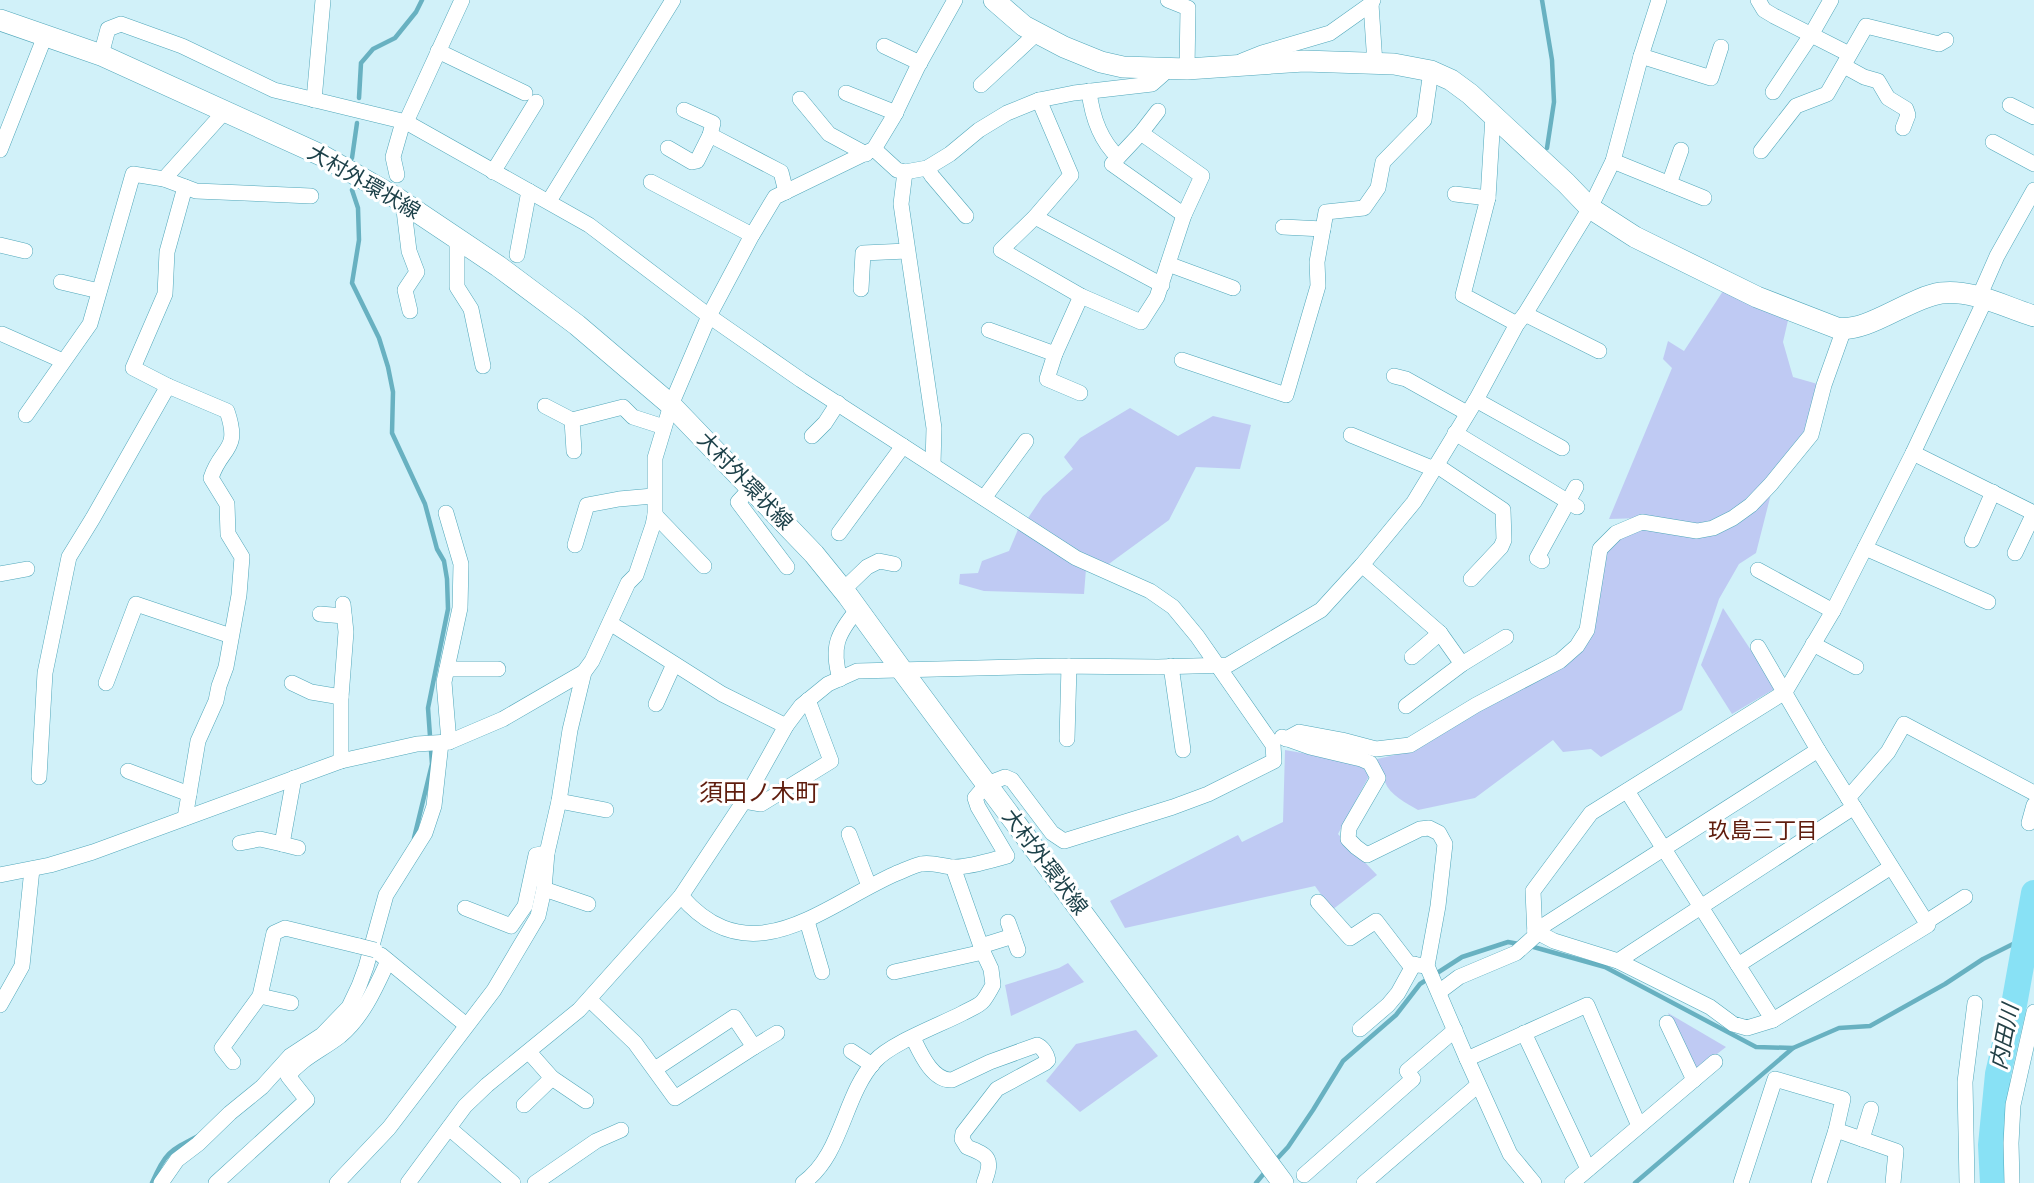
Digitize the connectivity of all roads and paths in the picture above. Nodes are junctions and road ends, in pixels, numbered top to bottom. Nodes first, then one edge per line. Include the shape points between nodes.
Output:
1 (323, 0) edge
2 (462, 0) edge
3 (673, 0) edge
4 (955, 0) edge
5 (994, 0) edge
6 (1168, 0) edge
7 (1659, 0) edge
8 (1758, 0) edge
9 (1831, 0) edge
10 (1372, 2) edge
11 (0, 20) edge
12 (1037, 33) junction
13 (1812, 35) junction
14 (45, 36) junction
15 (1946, 40) dead end
16 (884, 46) dead end
17 (1721, 47) dead end
18 (438, 51) junction
19 (101, 55) junction
20 (1641, 57) junction
21 (1847, 60) junction
22 (920, 63) junction
23 (1376, 64) junction
24 (1232, 65) junction
25 (1178, 69) junction
26 (1431, 71) junction
27 (981, 85) dead end
28 (1089, 92) junction
29 (1773, 92) dead end
30 (846, 93) dead end
31 (800, 99) dead end
32 (314, 100) junction
33 (1040, 100) junction
34 (2010, 105) dead end
35 (684, 110) dead end
36 (225, 111) junction
37 (1158, 111) dead end
38 (896, 113) junction
39 (1493, 117) junction
40 (2034, 117) edge
41 (404, 122) junction
42 (1903, 128) dead end
43 (1141, 133) junction
44 (710, 135) junction
45 (1993, 142) dead end
46 (668, 148) dead end
47 (0, 150) edge
48 (1681, 150) dead end
49 (870, 151) junction
50 (1761, 151) dead end
51 (1118, 157) junction
52 (1613, 161) junction
53 (2034, 164) edge
54 (927, 168) junction
55 (492, 172) junction
56 (905, 172) junction
57 (397, 175) dead end
58 (164, 179) junction
59 (651, 182) dead end
60 (1669, 184) junction
61 (185, 187) junction
62 (2034, 190) edge
63 (530, 191) junction
64 (786, 192) junction
65 (1455, 194) dead end
66 (311, 196) dead end
67 (1488, 198) junction
68 (1704, 198) dead end
69 (549, 201) junction
70 (403, 202) junction
71 (1590, 208) junction
72 (1184, 215) junction
73 (966, 216) dead end
74 (1035, 217) junction
75 (1283, 227) dead end
76 (1323, 230) junction
77 (752, 235) junction
78 (457, 238) junction
79 (0, 245) edge
80 (25, 251) dead end
81 (907, 251) junction
82 (517, 255) dead end
83 (1168, 264) junction
84 (61, 282) dead end
85 (1162, 285) junction
86 (1233, 288) dead end
87 (861, 289) dead end
88 (99, 291) junction
89 (1081, 296) junction
90 (1982, 298) junction
91 (410, 311) dead end
92 (709, 316) junction
93 (2034, 316) edge
94 (1521, 319) junction
95 (1844, 329) junction
96 (988, 330) dead end
97 (2, 334) dead end
98 (1599, 351) dead end
99 (1055, 354) junction
100 (1182, 360) dead end
101 (63, 361) junction
102 (483, 366) dead end
103 (1199, 366) junction
104 (1394, 376) dead end
105 (1193, 381) dead end
106 (168, 386) junction
107 (1080, 393) dead end
108 (1476, 400) junction
109 (838, 403) junction
110 (671, 405) junction
111 (545, 406) dead end
112 (1467, 413) junction
113 (26, 414) dead end
114 (572, 420) junction
115 (664, 427) junction
116 (1455, 433) junction
117 (812, 436) dead end
118 (1026, 441) dead end
119 (903, 446) junction
120 (1562, 448) dead end
121 (574, 451) dead end
122 (1913, 453) junction
123 (1355, 455) dead end
124 (933, 465) junction
125 (1435, 467) junction
126 (1576, 487) dead end
127 (751, 488) junction
128 (1993, 492) junction
129 (653, 496) junction
130 (984, 498) junction
131 (1573, 504) junction
132 (446, 513) dead end
133 (655, 515) junction
134 (839, 533) dead end
135 (1972, 540) dead end
136 (575, 545) dead end
137 (1865, 548) junction
138 (2015, 552) dead end
139 (1542, 561) dead end
140 (894, 564) dead end
141 (1362, 565) junction
142 (704, 566) dead end
143 (787, 567) dead end
144 (27, 569) dead end
145 (1758, 570) dead end
146 (0, 574) edge
147 (1472, 579) dead end
148 (843, 590) junction
149 (1988, 602) dead end
150 (858, 609) junction
151 (1833, 611) junction
152 (320, 614) dead end
153 (610, 623) junction
154 (1440, 633) junction
155 (231, 636) junction
156 (1506, 637) dead end
157 (1813, 644) junction
158 (1758, 647) dead end
159 (1412, 657) dead end
160 (674, 664) junction
161 (1462, 664) junction
162 (1216, 665) junction
163 (1069, 666) junction
164 (1170, 666) junction
165 (1856, 667) dead end
166 (447, 669) junction
167 (498, 669) dead end
168 (901, 669) junction
169 (584, 672) junction
170 (840, 679) junction
171 (106, 683) dead end
172 (292, 683) dead end
173 (1785, 692) junction
174 (341, 697) junction
175 (808, 700) junction
176 (656, 704) dead end
177 (1406, 706) dead end
178 (1257, 721) junction
179 (786, 726) junction
180 (1067, 739) dead end
181 (1286, 740) junction
182 (442, 743) junction
183 (1183, 750) dead end
184 (1818, 750) junction
185 (341, 761) junction
186 (128, 771) dead end
187 (39, 777) dead end
188 (294, 778) junction
189 (987, 784) junction
190 (1628, 791) junction
191 (2034, 793) edge
192 (189, 794) junction
193 (559, 801) junction
194 (744, 801) junction
195 (1851, 803) junction
196 (2034, 805) edge
197 (606, 810) dead end
198 (185, 818) junction
199 (2029, 823) dead end
200 (849, 834) dead end
201 (240, 843) dead end
202 (282, 844) junction
203 (298, 848) dead end
204 (1663, 849) junction
205 (547, 853) junction
206 (953, 867) junction
207 (1891, 867) junction
208 (32, 869) junction
209 (0, 875) edge
210 (869, 886) junction
211 (544, 889) junction
212 (681, 896) junction
213 (1965, 897) dead end
214 (1318, 902) dead end
215 (588, 904) dead end
216 (1700, 906) junction
217 (465, 908) dead end
218 (807, 921) junction
219 (1926, 922) junction
220 (1535, 934) junction
221 (1013, 936) dead end
222 (982, 949) junction
223 (388, 961) junction
224 (1618, 961) junction
225 (1738, 965) junction
226 (822, 972) dead end
227 (894, 972) dead end
228 (1429, 975) junction
229 (260, 996) junction
230 (590, 1000) junction
231 (291, 1003) dead end
232 (1975, 1003) dead end
233 (0, 1005) edge
234 (2034, 1012) edge
235 (1773, 1020) junction
236 (1667, 1023) dead end
237 (466, 1025) junction
238 (1360, 1029) dead end
239 (1455, 1030) junction
240 (777, 1033) dead end
241 (1524, 1033) junction
242 (913, 1038) junction
243 (754, 1047) junction
244 (851, 1051) dead end
245 (529, 1052) junction
246 (1467, 1059) junction
247 (233, 1062) dead end
248 (1715, 1062) dead end
249 (872, 1065) junction
250 (655, 1069) junction
251 (552, 1078) junction
252 (1694, 1080) junction
253 (1478, 1085) junction
254 (586, 1101) dead end
255 (524, 1105) dead end
256 (1871, 1109) dead end
257 (1639, 1126) junction
258 (449, 1128) junction
259 (621, 1130) dead end
260 (1836, 1130) junction
261 (1862, 1139) junction
262 (1588, 1169) junction
263 (1304, 1175) dead end
264 (162, 1183) edge
265 (216, 1183) edge
266 (337, 1183) edge
267 (408, 1183) edge
268 (513, 1183) edge
269 (535, 1183) edge
270 (803, 1183) edge
271 (984, 1183) edge
272 (1283, 1183) edge
273 (1364, 1183) edge
274 (1533, 1183) edge
275 (1572, 1183) edge
276 (1741, 1183) edge
277 (1819, 1183) edge
278 (1893, 1183) edge
279 (1967, 1183) edge
280 (2012, 1183) edge

1 - 32 street
2 - 18 street
3 - 69 street
4 - 22 street
5 - 12 main road
6 - 25 street via 1188,8
7 - 20 street
8 - 13 street via 1764,10
9 - 13 street
10 - 23 street
10 - 24 street via 1330,33
11 - 14 main road, 大村外環状線
12 - 25 main road via 1101,62
12 - 27 street
13 - 21 street
13 - 29 street
14 - 19 main road, 大村外環状線
14 - 47 street
15 - 21 street via 1940,44 1866,26
16 - 22 street
17 - 20 street via 1711,78
18 - 41 street
18 - 55 street via 530,98
19 - 32 street via 108,28 121,24 182,45 273,90
19 - 36 main road, 大村外環状線
20 - 52 street
21 - 42 street via 1864,77 1878,81 1888,98 1906,109
21 - 50 street via 1827,94 1796,106
22 - 38 street
23 - 24 main road via 1304,61
23 - 26 main road
24 - 25 main road
25 - 28 street via 1152,84
26 - 39 main road via 1470,94
26 - 76 street via 1424,120 1383,162 1378,189 1364,208 1326,212
28 - 33 street
28 - 51 street via 1101,133
30 - 38 street
31 - 49 street via 829,134
32 - 41 street
33 - 54 street via 1007,113
33 - 74 street via 1071,175
34 - 40 street
35 - 44 street via 712,123
36 - 58 street
36 - 70 main road, 大村外環状線 via 323,156
37 - 43 street
38 - 49 street
39 - 67 street
39 - 71 main road
41 - 55 street
41 - 57 street via 393,157
43 - 51 street
43 - 72 street via 1202,176
44 - 46 street via 697,161
44 - 64 street via 781,172
45 - 53 street
48 - 60 street
49 - 56 street
49 - 64 street
51 - 72 street via 1112,164
52 - 60 street
52 - 71 street
54 - 56 street
54 - 73 street
55 - 63 street
56 - 81 street via 901,204
58 - 61 street
58 - 88 street via 133,174
59 - 77 street
60 - 68 street
61 - 66 street via 196,191
61 - 106 street via 167,252 165,294 133,368
62 - 90 street via 1997,256
63 - 69 street
63 - 82 street
64 - 77 street via 775,197
65 - 67 street
67 - 94 street via 1463,295
69 - 92 street via 589,225
70 - 78 main road, 大村外環状線
70 - 91 street via 409,251 417,272 405,290
71 - 94 street
71 - 95 main road via 1635,237 1757,297
72 - 83 street
74 - 85 street
74 - 89 street via 1001,250
75 - 76 street
76 - 103 street via 1317,262 1318,286 1286,395
77 - 92 street
78 - 102 street via 457,287 471,309
78 - 110 main road, 大村外環状線 via 577,325
79 - 80 street
81 - 87 street via 863,253
81 - 124 street via 934,428
83 - 85 street
83 - 86 street
84 - 88 street
85 - 89 street via 1142,322
88 - 101 street via 90,324
89 - 99 street
90 - 93 main road
90 - 95 main road via 1940,294
90 - 122 street
92 - 109 street
92 - 110 street
94 - 98 street
94 - 108 street
95 - 181 street via 1811,435 1771,484 1751,505 1713,528 1696,531 1642,522 1616,532 1600,549 1587,630 1560,661 1410,745 1376,749 1299,732
96 - 99 street
97 - 101 street
99 - 107 street via 1047,379
100 - 103 street
101 - 113 street
103 - 105 street
104 - 112 street
106 - 155 street via 227,411 233,435 228,450 206,480 227,504 228,534 242,557
106 - 187 street via 69,557 45,673
108 - 112 street
108 - 120 street
109 - 117 street
109 - 119 street
110 - 115 street
110 - 127 main road, 大村外環状線
111 - 114 street
112 - 116 street
114 - 115 street via 623,407 633,417
114 - 121 street
115 - 129 street via 655,458
116 - 125 street
116 - 131 street
118 - 130 street
119 - 124 street
119 - 134 street
122 - 128 street
122 - 137 street
123 - 125 street via 1356,437
124 - 130 street
125 - 141 street via 1414,502
125 - 147 street via 1503,510 1501,547
126 - 131 street
127 - 143 street via 738,502
127 - 148 main road, 大村外環状線
128 - 135 street
128 - 138 street via 2034,513
129 - 133 street
129 - 136 street via 587,505
130 - 162 street via 1076,558 1150,591 1173,608
131 - 139 street via 1537,558
132 - 166 street via 461,564 460,608
133 - 142 street
133 - 153 street via 636,575 628,583
137 - 149 street
137 - 151 street
140 - 148 street via 879,561 867,567
141 - 154 street
141 - 162 street via 1321,610 1228,665
144 - 146 street
145 - 151 street
148 - 150 main road, 大村外環状線
150 - 168 main road, 大村外環状線
150 - 170 street via 836,646
151 - 157 street
152 - 174 street via 343,610 346,632
153 - 160 street
153 - 169 street
154 - 159 street
154 - 161 street
155 - 171 street via 136,604
155 - 192 street via 216,700 198,741
156 - 161 street
157 - 165 street
157 - 173 street
158 - 173 street
160 - 176 street
160 - 179 street
161 - 177 street
162 - 164 street
162 - 178 street
163 - 164 street
163 - 168 street
163 - 180 street
164 - 183 street
166 - 167 street
166 - 182 street
168 - 170 street via 857,671
168 - 189 main road, 大村外環状線
169 - 182 street via 503,719
169 - 193 street
170 - 175 street
172 - 174 street via 311,692
173 - 184 street
173 - 190 street
174 - 185 street
175 - 179 street
175 - 194 street via 831,761 761,804
178 - 181 street
178 - 189 street via 1273,745 1274,760 1208,794 1064,841 1052,833 1012,780 1005,777
179 - 194 street
181 - 228 street via 1361,759 1375,770 1378,778 1349,828 1348,838 1367,855 1420,829 1439,833 1445,844
182 - 185 street via 417,744
182 - 264 street via 434,806 425,833 386,895 366,968 349,1007 177,1160
184 - 195 street
184 - 204 street
185 - 188 street
186 - 192 street
188 - 198 street
188 - 202 street
189 - 206 street via 975,798 1007,856
189 - 272 main road, 大村外環状線
190 - 204 street
190 - 220 street via 1591,813 1533,891
191 - 195 street via 1904,724
192 - 198 street
193 - 197 street
193 - 205 street
194 - 212 street
195 - 207 street
195 - 216 street
196 - 199 street
198 - 208 street via 93,852
200 - 210 street
201 - 202 street via 260,839
202 - 203 street
204 - 216 street
204 - 220 street
205 - 211 street
205 - 217 street via 536,855 525,906 511,926
206 - 210 street via 920,864
206 - 222 street
207 - 219 street
207 - 225 street
208 - 209 street
208 - 233 street via 22,966
210 - 218 street
211 - 215 street
211 - 237 street via 538,916 494,990
212 - 218 street via 694,912 721,928 765,932
212 - 230 street
213 - 219 street
214 - 228 street via 1350,938 1376,921 1409,964
216 - 224 street
216 - 225 street
218 - 226 street
219 - 235 street via 1928,925
220 - 224 street
220 - 228 street via 1516,952 1459,976
221 - 222 street
222 - 227 street
222 - 242 street via 993,986 982,1003
223 - 229 street, bridge via 375,950 285,928 274,933
223 - 237 street
223 - 265 street via 362,1012 342,1034 297,1064 288,1076 307,1100
224 - 235 street via 1710,1007 1733,1024 1747,1028
225 - 235 street
228 - 238 street via 1398,993
228 - 239 street
229 - 231 street
229 - 247 street via 222,1048
230 - 245 street
230 - 250 street via 635,1043
232 - 279 street via 1965,1082
234 - 280 street via 2013,1105
236 - 252 street
237 - 266 street via 390,1128
239 - 246 street
239 - 263 street via 1407,1071 1413,1079
240 - 243 street
241 - 246 street
241 - 257 street via 1587,1005
241 - 262 street
242 - 249 street via 895,1046
242 - 271 street via 925,1061 946,1080 1037,1045 1047,1056 1045,1063 997,1089 963,1133 967,1147 988,1159
243 - 250 street via 675,1098
243 - 250 street via 734,1017
244 - 249 street
245 - 251 street
245 - 258 street via 487,1085
246 - 253 street
248 - 252 street
249 - 270 street via 860,1080 829,1152
251 - 254 street
251 - 255 street
252 - 257 street
253 - 273 street
253 - 274 street via 1510,1154
256 - 261 street
257 - 262 street
258 - 267 street
258 - 268 street
259 - 269 street via 596,1141
260 - 261 street
260 - 276 street via 1844,1099 1773,1076
260 - 277 street
261 - 278 street via 1896,1151
262 - 275 street

